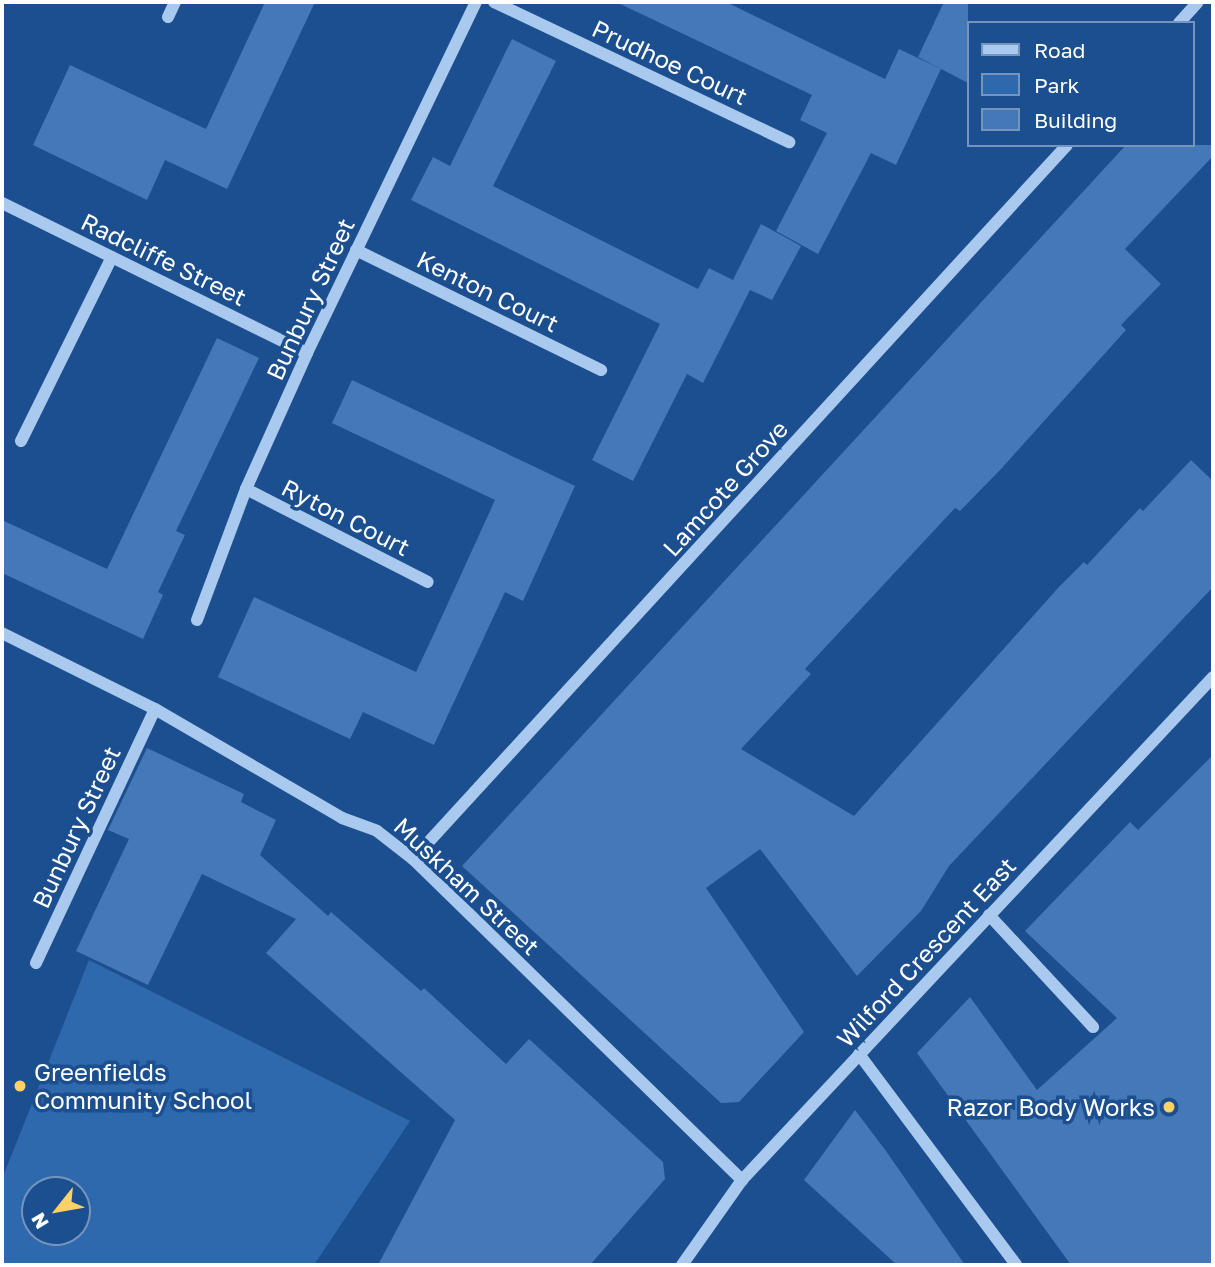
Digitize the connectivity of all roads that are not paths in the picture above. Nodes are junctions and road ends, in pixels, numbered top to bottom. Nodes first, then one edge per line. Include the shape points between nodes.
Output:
1 (175, 2) edge
2 (476, 2) edge
3 (494, 2) edge
4 (1198, 2) edge
5 (168, 17) dead end
6 (1181, 21) edge
7 (789, 142) dead end
8 (1065, 147) edge
9 (2, 203) edge
10 (356, 250) junction
11 (112, 257) junction
12 (307, 353) junction
13 (601, 370) dead end
14 (21, 441) dead end
15 (246, 489) junction
16 (428, 582) dead end
17 (197, 620) dead end
18 (2, 633) edge
19 (1213, 677) edge
20 (155, 709) junction
21 (413, 859) junction
22 (989, 915) junction
23 (36, 962) dead end
24 (1093, 1027) dead end
25 (859, 1054) junction
26 (742, 1180) junction
27 (682, 1265) edge
28 (1016, 1265) edge

1 - 5 street
2 - 10 street, Bunbury Street
3 - 7 street, Prudhoe Court
4 - 6 street
8 - 21 street, Lamcote Grove
9 - 11 street, Radcliffe Street
10 - 12 street, Bunbury Street
10 - 13 street, Kenton Court
11 - 12 street, Radcliffe Street
11 - 14 street
12 - 15 street, Bunbury Street
15 - 16 street, Ryton Court
15 - 17 street, Bunbury Street
18 - 20 street, Muskham Street
19 - 22 street, Wilford Crescent East
20 - 21 street, Muskham Street via 342,818 377,831
20 - 23 street, Bunbury Street
21 - 26 street, Muskham Street
22 - 24 street
22 - 25 street, Wilford Crescent East
25 - 26 street, Wilford Crescent East
25 - 28 street
26 - 27 street, Wilford Crescent East

